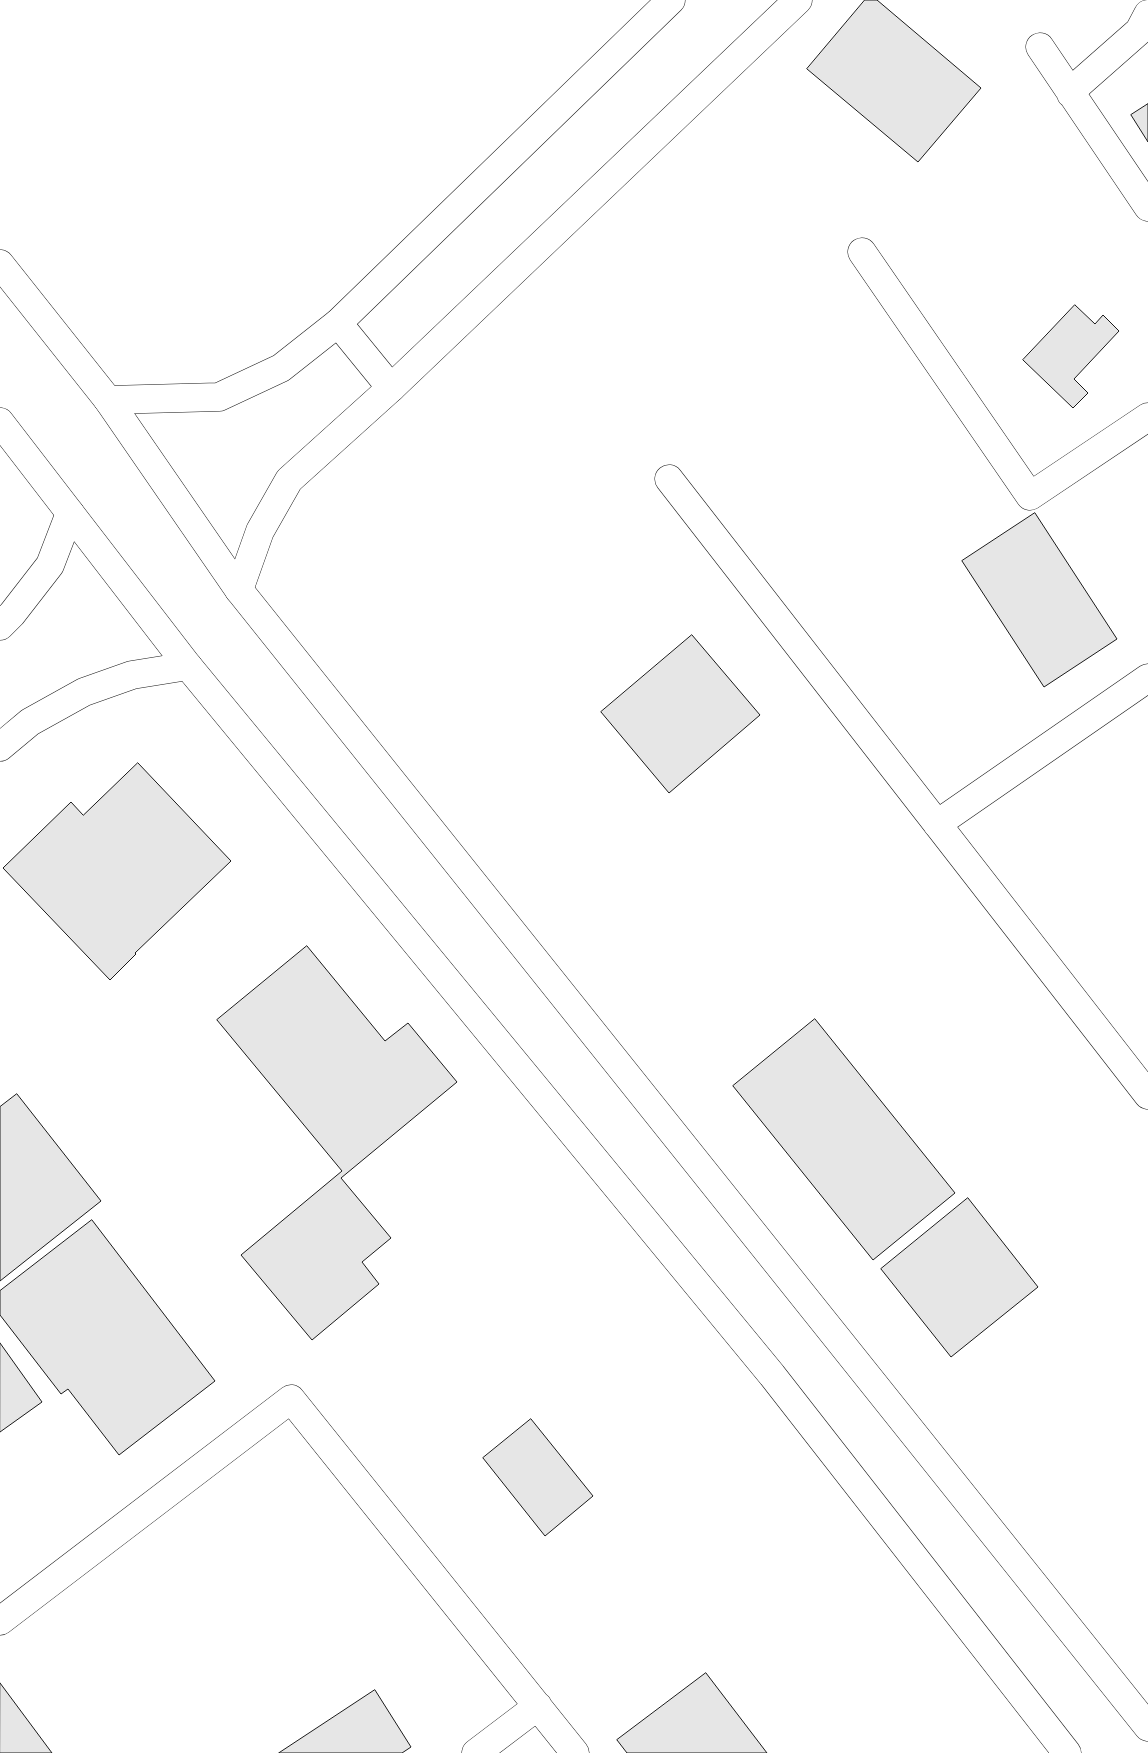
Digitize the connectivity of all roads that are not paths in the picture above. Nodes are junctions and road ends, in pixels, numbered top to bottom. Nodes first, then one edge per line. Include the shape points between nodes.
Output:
1 (671, 0) edge
2 (798, 0) edge
3 (1148, 14) edge
4 (1040, 47) dead end
5 (1071, 94) junction
6 (1148, 207) edge
7 (862, 252) dead end
8 (0, 264) edge
9 (338, 323) junction
10 (391, 388) junction
11 (108, 400) junction
12 (1148, 417) edge
13 (0, 422) edge
14 (669, 479) dead end
15 (70, 513) junction
16 (239, 590) junction
17 (0, 626) edge
18 (188, 666) junction
19 (1148, 678) edge
20 (0, 747) edge
21 (938, 824) junction
22 (1148, 1095) edge
23 (0, 1621) edge
24 (538, 1706) junction
25 (1148, 1727) edge
26 (476, 1753) edge
27 (576, 1753) edge
28 (1067, 1753) edge

1 - 9 street
2 - 10 street
3 - 5 street via 1140,31
4 - 5 street
5 - 6 street
7 - 12 street via 1030,496
8 - 11 street
9 - 10 street
9 - 11 street via 281,368 219,397
10 - 16 street via 289,480 260,531
11 - 16 street
13 - 15 street
14 - 21 street
15 - 17 street via 50,565
15 - 18 street
16 - 25 street
18 - 20 street via 132,675 84,692 30,722
18 - 28 street via 765,1368
19 - 21 street
21 - 22 street
23 - 24 street via 291,1399
24 - 26 street
24 - 27 street

